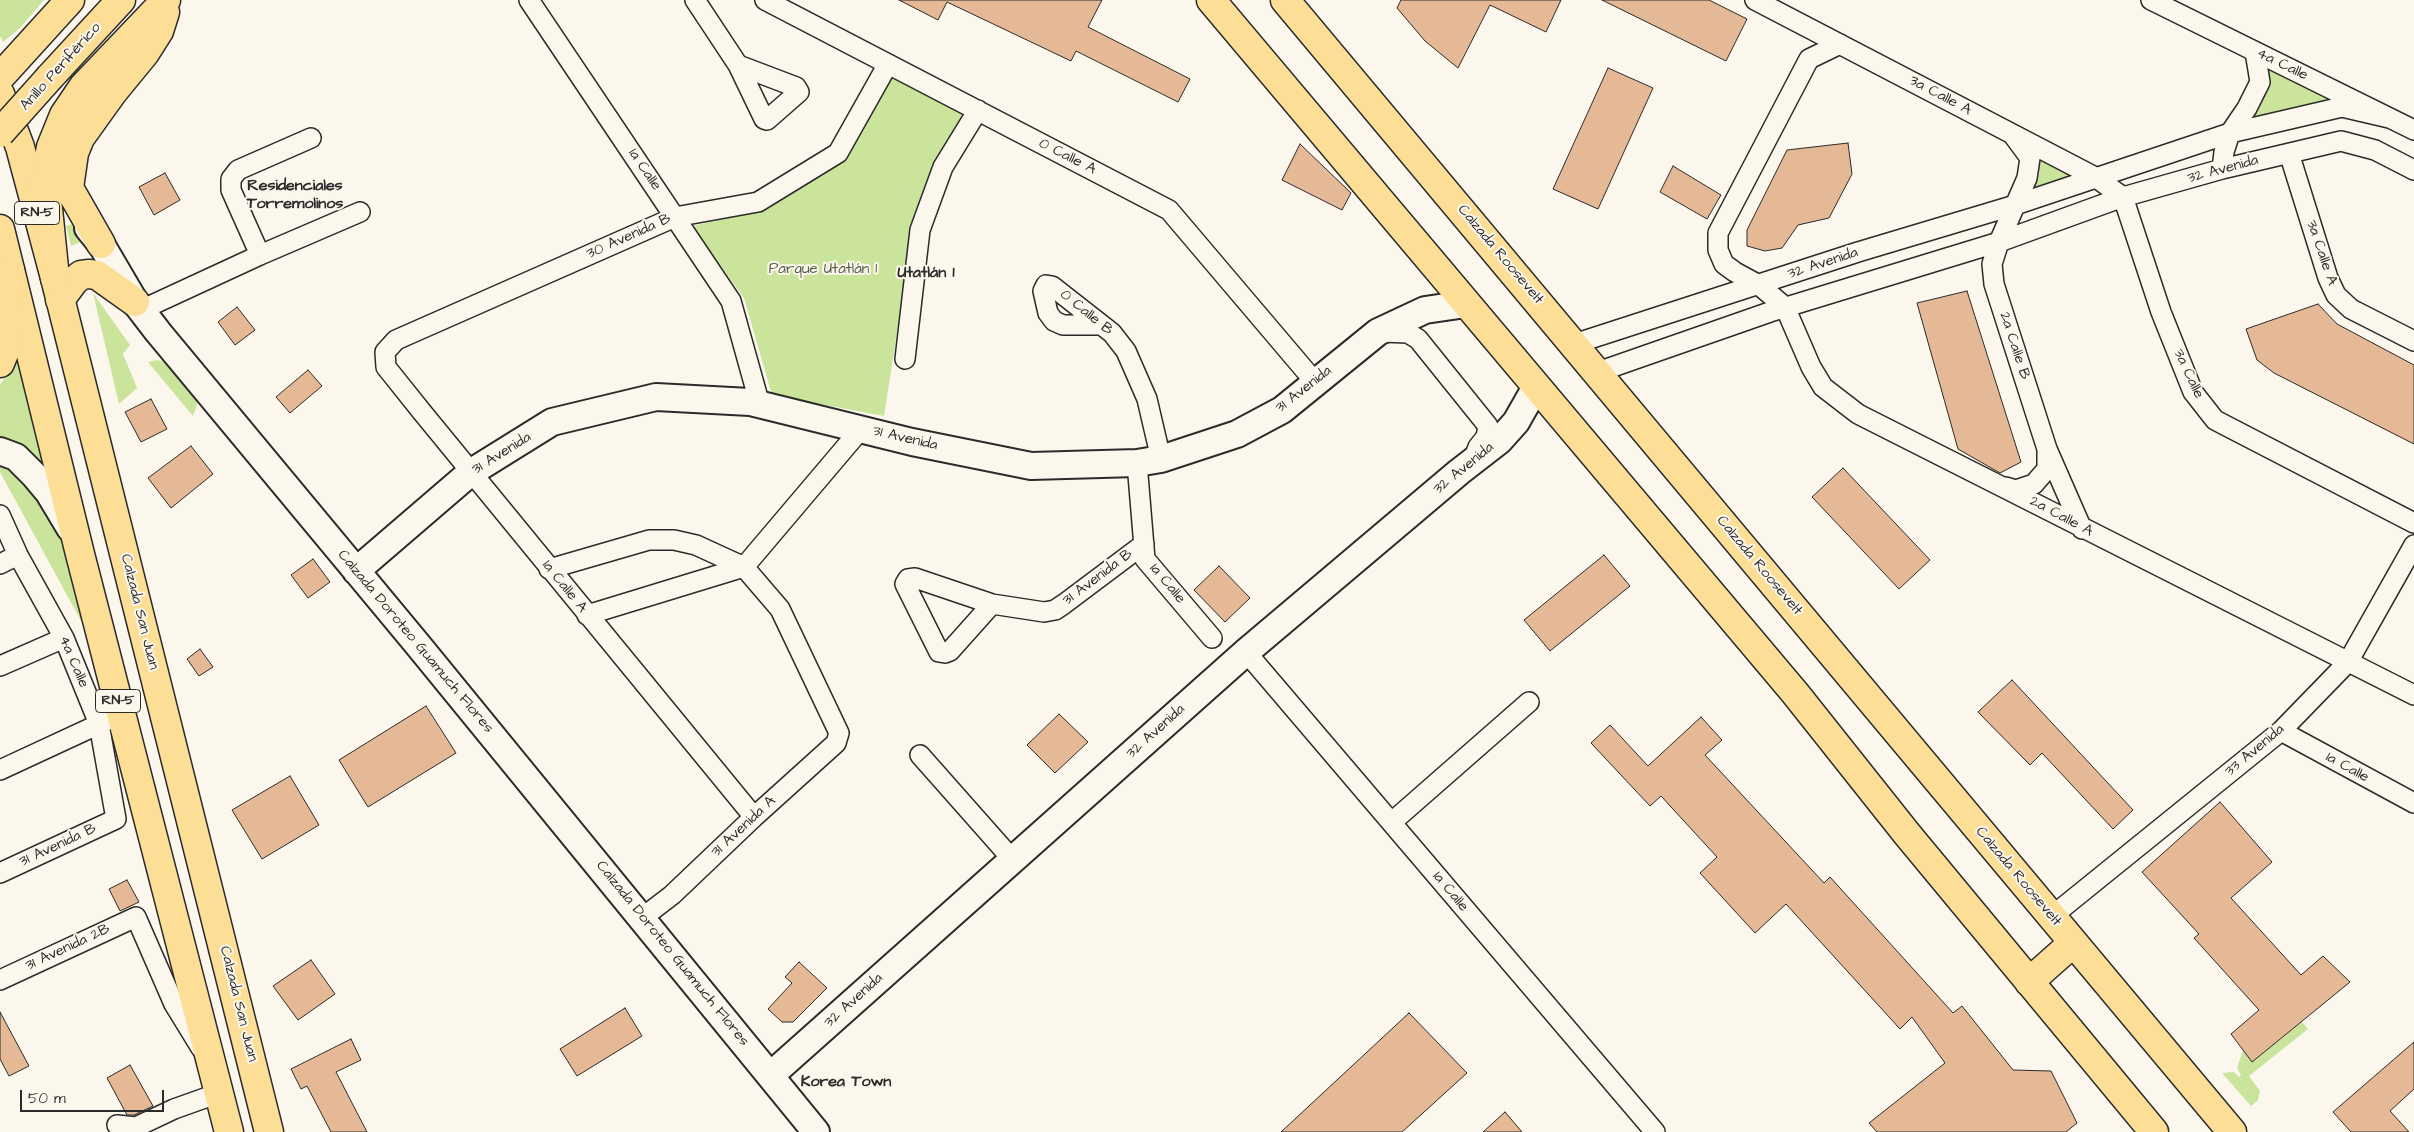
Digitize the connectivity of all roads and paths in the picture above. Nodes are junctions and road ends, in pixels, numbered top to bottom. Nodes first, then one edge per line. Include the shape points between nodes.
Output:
1 (70, 0) edge
2 (121, 0) edge
3 (168, 0) edge
4 (529, 0) edge
5 (695, 0) edge
6 (765, 0) edge
7 (1211, 0) edge
8 (1285, 0) edge
9 (1299, 0) edge
10 (1755, 0) edge
11 (2151, 0) edge
12 (1798, 22) junction
13 (1840, 44) junction
14 (1327, 50) junction
15 (2254, 52) junction
16 (1809, 59) junction
17 (888, 64) junction
18 (738, 65) dead end
19 (0, 77) edge
20 (0, 94) edge
21 (978, 110) junction
22 (2390, 118) junction
23 (2414, 130) edge
24 (2011, 132) junction
25 (2230, 133) junction
26 (311, 138) dead end
27 (10, 140) edge
28 (2289, 153) junction
29 (2222, 169) junction
30 (2414, 170) edge
31 (2095, 177) junction
32 (45, 179) junction
33 (2123, 197) junction
34 (2015, 205) junction
35 (360, 212) dead end
36 (675, 217) junction
37 (0, 229) edge
38 (1998, 242) junction
39 (101, 244) junction
40 (260, 255) junction
41 (10, 270) junction
42 (1759, 285) junction
43 (57, 289) junction
44 (1466, 304) junction
45 (138, 306) junction
46 (1785, 307) junction
47 (1100, 325) junction
48 (1378, 332) junction
49 (2414, 341) edge
50 (1574, 344) junction
51 (385, 352) joint
52 (905, 359) dead end
53 (0, 363) edge
54 (1598, 372) junction
55 (1315, 382) junction
56 (1536, 387) junction
57 (760, 404) junction
58 (860, 429) junction
59 (2047, 449) junction
60 (0, 451) edge
61 (1149, 461) junction
62 (1472, 462) junction
63 (470, 473) junction
64 (1997, 484) junction
65 (0, 515) edge
66 (2414, 523) edge
67 (2082, 529) junction
68 (1144, 544) junction
69 (2414, 545) edge
70 (80, 554) junction
71 (18, 555) junction
72 (0, 564) edge
73 (744, 567) junction
74 (549, 569) junction
75 (356, 571) junction
76 (992, 604) junction
77 (587, 615) junction
78 (64, 638) junction
79 (1212, 638) dead end
80 (1246, 652) junction
81 (2348, 662) junction
82 (0, 666) edge
83 (2414, 695) edge
84 (1529, 702) dead end
85 (110, 719) junction
86 (2281, 731) junction
87 (920, 755) dead end
88 (0, 770) edge
89 (2414, 803) edge
90 (754, 817) junction
91 (116, 819) joint
92 (1392, 822) junction
93 (1012, 859) junction
94 (0, 873) edge
95 (2051, 917) junction
96 (642, 918) junction
97 (2073, 943) junction
98 (0, 980) edge
99 (2029, 982) junction
100 (771, 1076) junction
101 (217, 1082) junction
102 (117, 1125) dead end
103 (229, 1132) edge
104 (269, 1132) edge
105 (816, 1132) edge
106 (1655, 1132) edge
107 (2154, 1132) edge
108 (2232, 1132) edge

1 - 19 main road
2 - 27 main road, Anillo Periférico, bridge via 50,78
3 - 32 main road via 83,87 64,114 51,147
3 - 39 main road via 159,31 94,119 74,153 69,188
4 - 36 street, 1a Calle
5 - 18 street
6 - 17 street, 0 Calle A
7 - 44 main road
8 - 14 main road, Calzada Roosevelt
9 - 14 main road
10 - 12 street, 3a Calle A
11 - 15 street, 4a Calle
12 - 13 street, 3a Calle A
12 - 16 street
13 - 16 street
13 - 24 street, 3a Calle A
14 - 50 main road, Calzada Roosevelt
15 - 22 street, 4a Calle
15 - 25 street via 2260,82
16 - 42 street, 2a Calle A via 1718,233 1718,250 1724,264
17 - 21 street, 0 Calle A
17 - 36 street, 30 Avenida B via 838,153 758,202
20 - 27 main road, Calzada San Juan / RN-5
21 - 52 street via 943,167 920,230
21 - 55 street, 0 Calle A via 1169,210
22 - 23 street, 4a Calle
22 - 25 street, 32 Avenida via 2342,108
24 - 31 street, 3a Calle A
24 - 34 street via 2030,158 2027,178
25 - 29 street
25 - 31 street, 32 Avenida
26 - 40 street via 238,170 231,179 231,190
27 - 32 street, Calzada Doroteo Guamuch Flores
27 - 43 main road, Calzada San Juan / RN-5
28 - 29 street, 32 Avenida
28 - 30 street, 32 Avenida via 2341,141 2375,150
28 - 49 street, 3a Calle A via 2328,278 2336,294 2351,308
29 - 33 street, 32 Avenida
31 - 33 street, 3a Calle A
31 - 34 street, 32 Avenida
32 - 39 street, Calzada Doroteo Guamuch Flores
32 - 43 main road
33 - 38 street, 32 Avenida
33 - 66 street, 3a Calle via 2161,312 2193,392 2215,420
34 - 38 street
34 - 42 street, 32 Avenida
35 - 40 street
36 - 51 street, 30 Avenida B via 396,340
36 - 57 street, 1a Calle via 731,301
37 - 41 main road, RN-5
38 - 46 street, 32 Avenida
38 - 59 street, 2a Calle B via 1992,264 1994,284
39 - 45 street, Calzada Doroteo Guamuch Flores
40 - 45 street
41 - 53 main road via 7,346
41 - 70 main road, RN-5
42 - 46 street, 2a Calle A
42 - 50 street, 32 Avenida
43 - 45 main road via 81,275 97,275
43 - 104 main road, Calzada San Juan / RN-5
44 - 48 street, 31 Avenida via 1425,310
44 - 56 main road
45 - 75 street, Calzada Doroteo Guamuch Flores
46 - 54 street, 32 Avenida
46 - 64 street, 2a Calle A via 1823,387 1858,414
47 - 47 street, 0 Calle B via 1063,325 1054,321 1048,313 1042,291 1046,285 1052,286
47 - 61 street, 0 Calle B via 1112,332 1131,362 1147,399
48 - 55 street, 31 Avenida
48 - 62 street via 1408,333 1418,339 1488,426 1486,437
50 - 54 main road, Calzada Roosevelt
51 - 63 street, 1a Calle A via 386,367
54 - 95 main road, Calzada Roosevelt
55 - 61 street, 31 Avenida via 1282,410 1237,434
56 - 62 street, 32 Avenida via 1505,435
56 - 99 main road via 1795,693
57 - 58 street, 31 Avenida
57 - 63 street, 31 Avenida via 656,397 552,422
58 - 61 street, 31 Avenida via 1031,466
58 - 73 street
59 - 64 street, 2a Calle B via 2047,469 2034,484 2016,490
59 - 67 street, 2a Calle B
60 - 70 street via 16,457 49,494 69,526
61 - 68 street, 1a Calle
62 - 80 street, 32 Avenida
63 - 74 street, 1a Calle A
63 - 75 street, 31 Avenida
64 - 67 street, 2a Calle A
65 - 71 street, 4a Calle
67 - 81 street, 2a Calle A
68 - 76 street, 31 Avenida B via 1055,610 1044,612
68 - 79 street, 1a Calle via 1146,559
69 - 81 street, 33 Avenida
70 - 85 main road, RN-5
71 - 72 street
71 - 78 street, 4a Calle
73 - 74 street via 696,545 674,540 649,540
73 - 77 street
73 - 90 street, 31 Avenida A via 780,609 840,733 836,743
74 - 77 street, 1a Calle A
75 - 96 street, Calzada Doroteo Guamuch Flores
76 - 76 street, 31 Avenida B via 915,578 908,579 905,584 939,652 944,654
77 - 90 street, 1a Calle A
78 - 82 street
78 - 85 street, 4a Calle
80 - 92 street, 1a Calle
80 - 93 street, 32 Avenida
81 - 83 street, 2a Calle A
81 - 86 street, 33 Avenida
84 - 92 street
85 - 88 street
85 - 91 street, 4a Calle
85 - 101 main road, RN-5
86 - 89 street, 1a Calle
86 - 95 street, 33 Avenida
87 - 93 street
90 - 96 street, 31 Avenida A via 672,895
91 - 94 street, 31 Avenida B
92 - 106 street, 1a Calle
93 - 100 street, 32 Avenida
95 - 97 main road, Calzada Roosevelt
96 - 100 street, Calzada Doroteo Guamuch Flores
97 - 99 main road
97 - 108 main road, Calzada Roosevelt
98 - 101 street, 31 Avenida 2B via 136,917 174,1004
99 - 107 main road
100 - 105 street, Calzada Doroteo Guamuch Flores
101 - 102 street via 174,1110 136,1127
101 - 103 main road, RN-5

